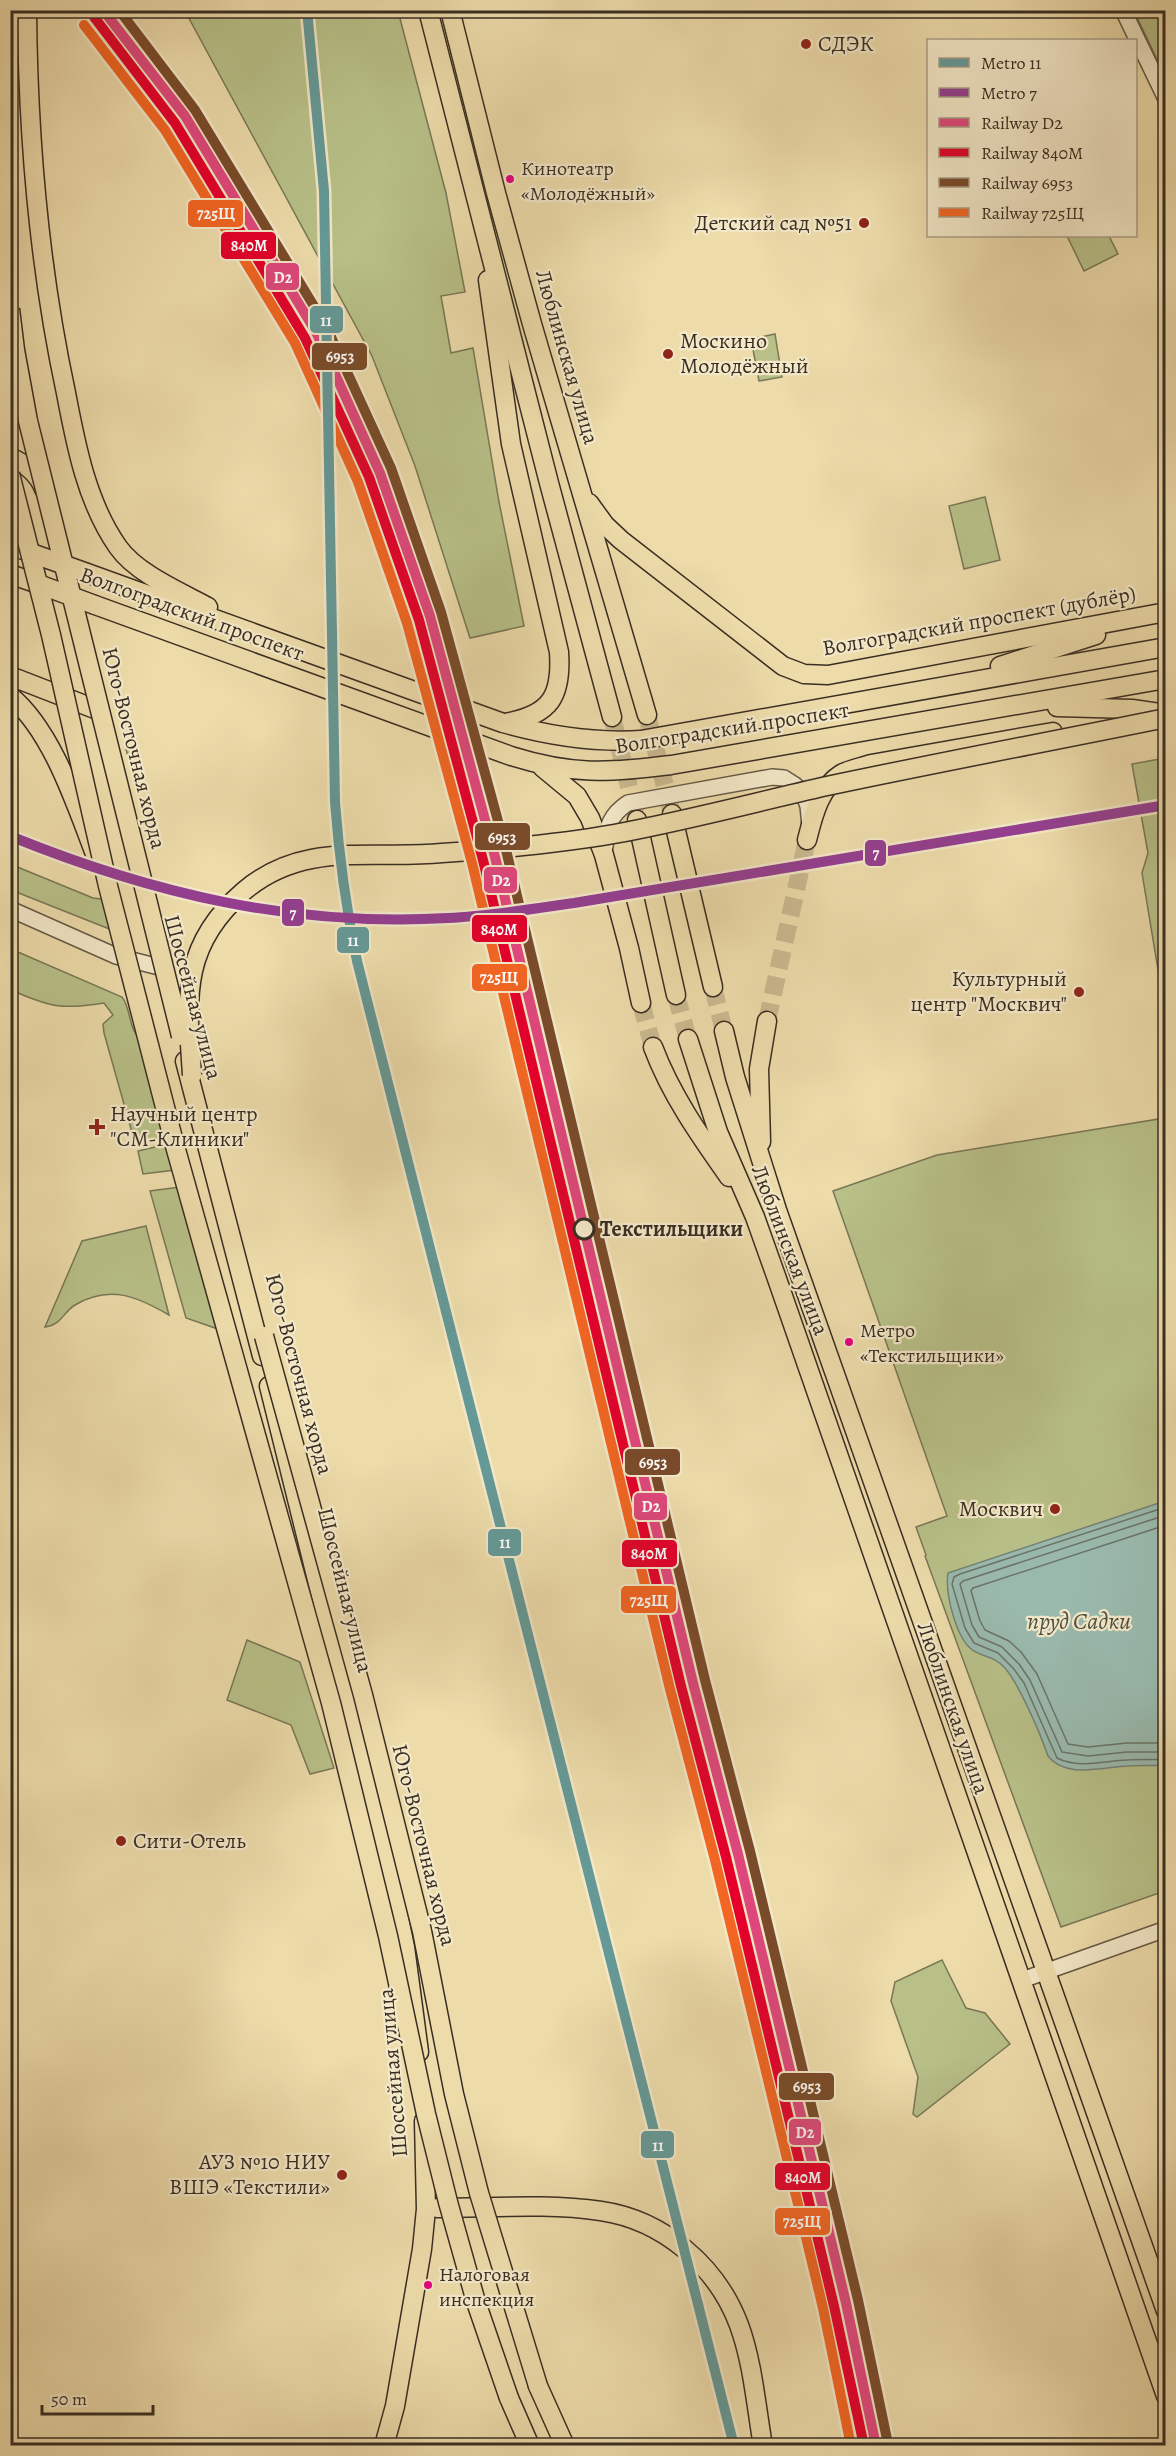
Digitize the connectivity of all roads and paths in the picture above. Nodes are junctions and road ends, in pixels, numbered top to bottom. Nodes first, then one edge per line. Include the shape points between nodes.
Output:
1 (27, 10) edge
2 (428, 10) edge
3 (1123, 10) edge
4 (453, 15) edge
5 (1166, 99) edge
6 (483, 226) junction
7 (10, 309) edge
8 (10, 457) edge
9 (10, 474) edge
10 (580, 489) junction
11 (10, 545) edge
12 (10, 574) edge
13 (1164, 612) edge
14 (259, 635) junction
15 (1166, 647) edge
16 (10, 676) edge
17 (1166, 679) edge
18 (939, 686) junction
19 (10, 696) edge
20 (95, 709) junction
21 (984, 709) junction
22 (647, 715) tunnel mouth
23 (612, 717) tunnel mouth
24 (1166, 718) edge
25 (503, 723) junction
26 (538, 764) junction
27 (672, 814) tunnel mouth
28 (637, 820) tunnel mouth
29 (809, 833) joint
30 (604, 855) junction
31 (108, 886) junction
32 (10, 909) edge
33 (159, 967) junction
34 (713, 987) tunnel mouth
35 (676, 995) tunnel mouth
36 (641, 1003) tunnel mouth
37 (767, 1021) tunnel mouth
38 (724, 1031) tunnel mouth
39 (688, 1040) tunnel mouth
40 (653, 1047) tunnel mouth
41 (192, 1075) junction
42 (761, 1159) junction
43 (748, 1205) junction
44 (1166, 1929) edge
45 (1046, 1971) junction
46 (1023, 1980) junction
47 (426, 2209) junction
48 (1166, 2311) edge
49 (1166, 2396) edge
50 (384, 2445) edge
51 (530, 2445) edge
52 (565, 2445) edge
53 (763, 2445) edge

1 - 14 main road via 32,158 42,261 75,440 90,491 108,531 135,565
2 - 6 main road, Люблинская улица
3 - 5 street
4 - 10 main road, Люблинская улица via 496,193
6 - 23 main road, Люблинская улица
6 - 25 main road via 511,444 560,670 555,695 547,706 534,716
7 - 41 main road, Юго-Восточная хорда, bridge via 28,421
8 - 20 main road, Шоссейная улица via 35,473 46,496
9 - 31 main road, bridge
10 - 13 main road, Волгоградский проспект (дублёр) via 605,525 621,540 783,666 804,674 828,675
10 - 22 main road, Люблинская улица
11 - 14 main road, Волгоградский проспект, bridge
12 - 26 main road, Волгоградский проспект, bridge
13 - 18 main road, Волгоградский проспект (дублёр)
14 - 25 main road, Волгоградский проспект
15 - 18 main road, Волгоградский проспект
16 - 20 main road
17 - 21 main road, Волгоградский проспект
18 - 25 main road, Волгоградский проспект via 640,740 562,737
19 - 31 main road, bridge via 32,721 65,777
20 - 33 main road, Шоссейная улица, bridge
21 - 24 main road via 1081,706 1132,709
21 - 26 main road, Волгоградский проспект via 619,772 586,772
24 - 29 main road via 1114,722 871,764 844,773 830,783
24 - 41 main road, bridge via 613,834 509,848 434,854 348,854 294,862 245,890 207,934 196,956 187,1007
26 - 30 main road via 577,796
27 - 34 main road
28 - 35 main road
29 - 30 street via 808,806 795,784 784,778 759,778 628,803 607,825
30 - 36 main road
31 - 51 main road, bridge via 331,1703 448,2202 476,2302 509,2398
32 - 33 street via 116,956
33 - 47 main road, Шоссейная улица via 249,1305 391,1879 417,2023
37 - 42 main road via 759,1069
38 - 42 main road, Люблинская улица
39 - 43 main road, Люблинская улица via 718,1132
40 - 43 main road via 680,1106
41 - 52 main road, Юго-Восточная хорда, bridge via 363,1695 422,1931 454,2094 479,2193 538,2386
42 - 45 main road, Люблинская улица
43 - 46 main road, Люблинская улица
44 - 45 street
45 - 46 street
45 - 48 main road, Люблинская улица
46 - 49 main road, Люблинская улица
47 - 50 main road, Шоссейная улица via 395,2406
47 - 53 main road via 553,2207 602,2211 642,2223 676,2242 702,2264 739,2325

